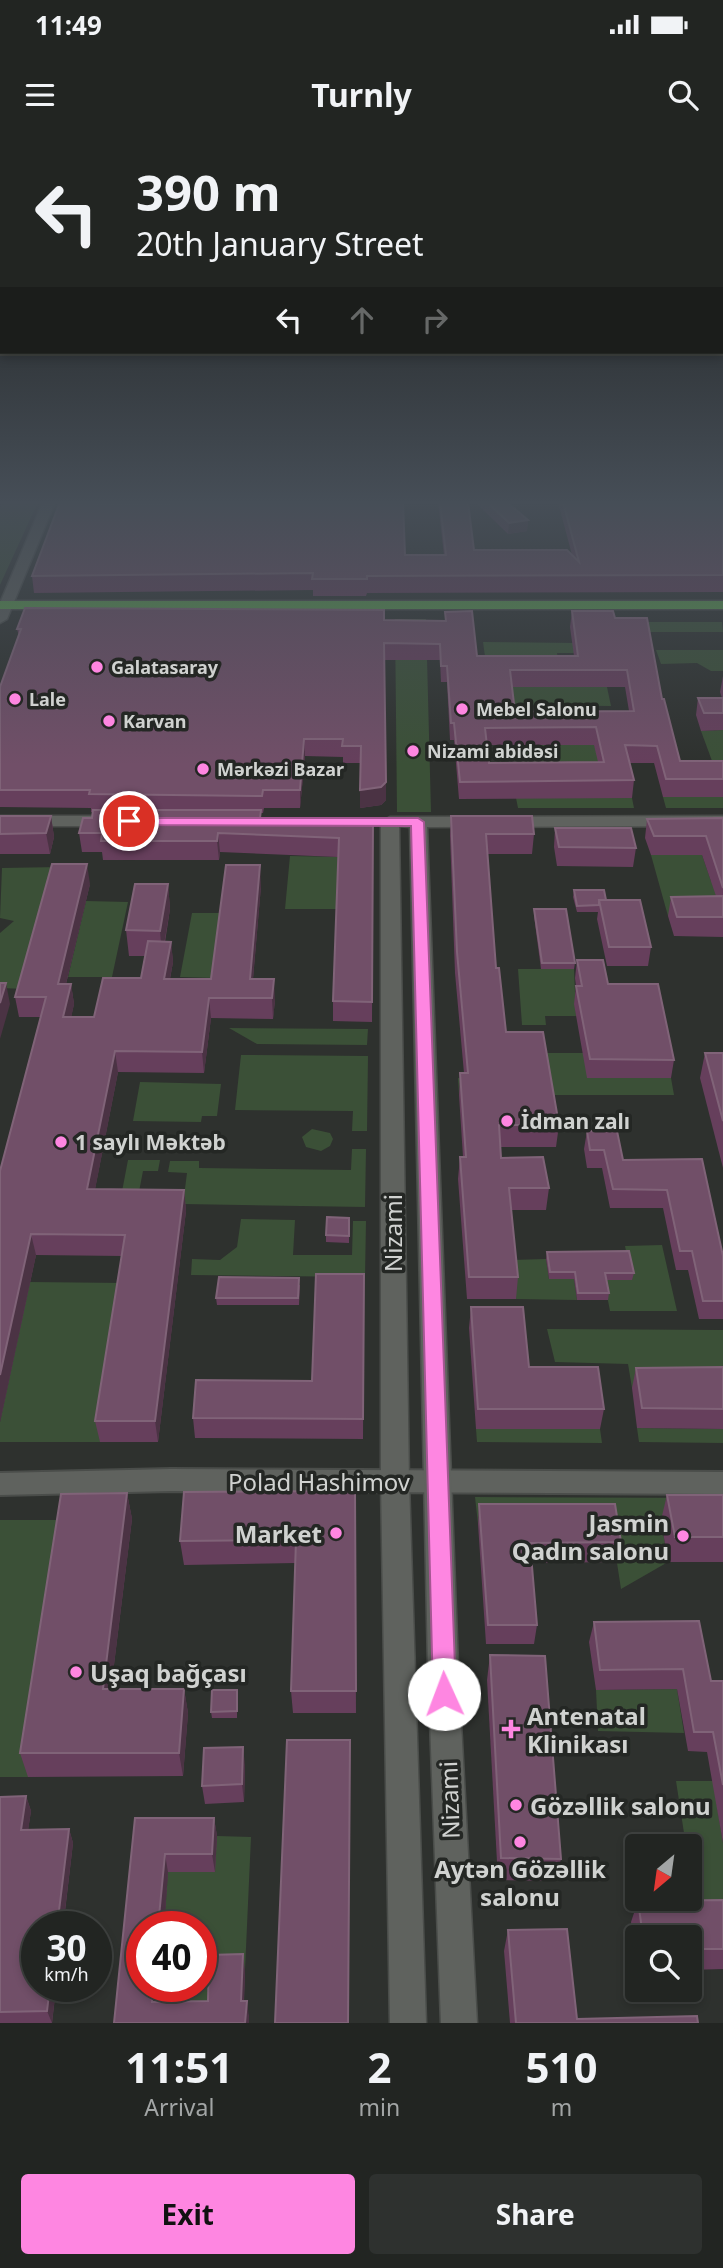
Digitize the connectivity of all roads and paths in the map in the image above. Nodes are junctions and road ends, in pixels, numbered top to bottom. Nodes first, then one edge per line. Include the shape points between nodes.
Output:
1 (11, 590) edge
2 (723, 605) edge
3 (2, 612) edge
4 (723, 614) edge
5 (0, 821) edge
6 (131, 821) edge
7 (723, 821) edge
8 (418, 822) junction
9 (395, 1482) junction
10 (438, 1482) junction
11 (723, 1483) edge
12 (0, 1484) edge
13 (408, 2023) edge
14 (459, 2023) edge

1 - 3 street
2 - 3 highway
3 - 4 highway
5 - 6 street
7 - 8 street
8 - 9 street, Nizami via 383,822
8 - 10 street, Nizami
9 - 10 street, Polad Hashimov
9 - 12 street, Polad Hashimov
9 - 13 street, Nizami
10 - 11 street, Polad Hashimov
10 - 14 street, Nizami

